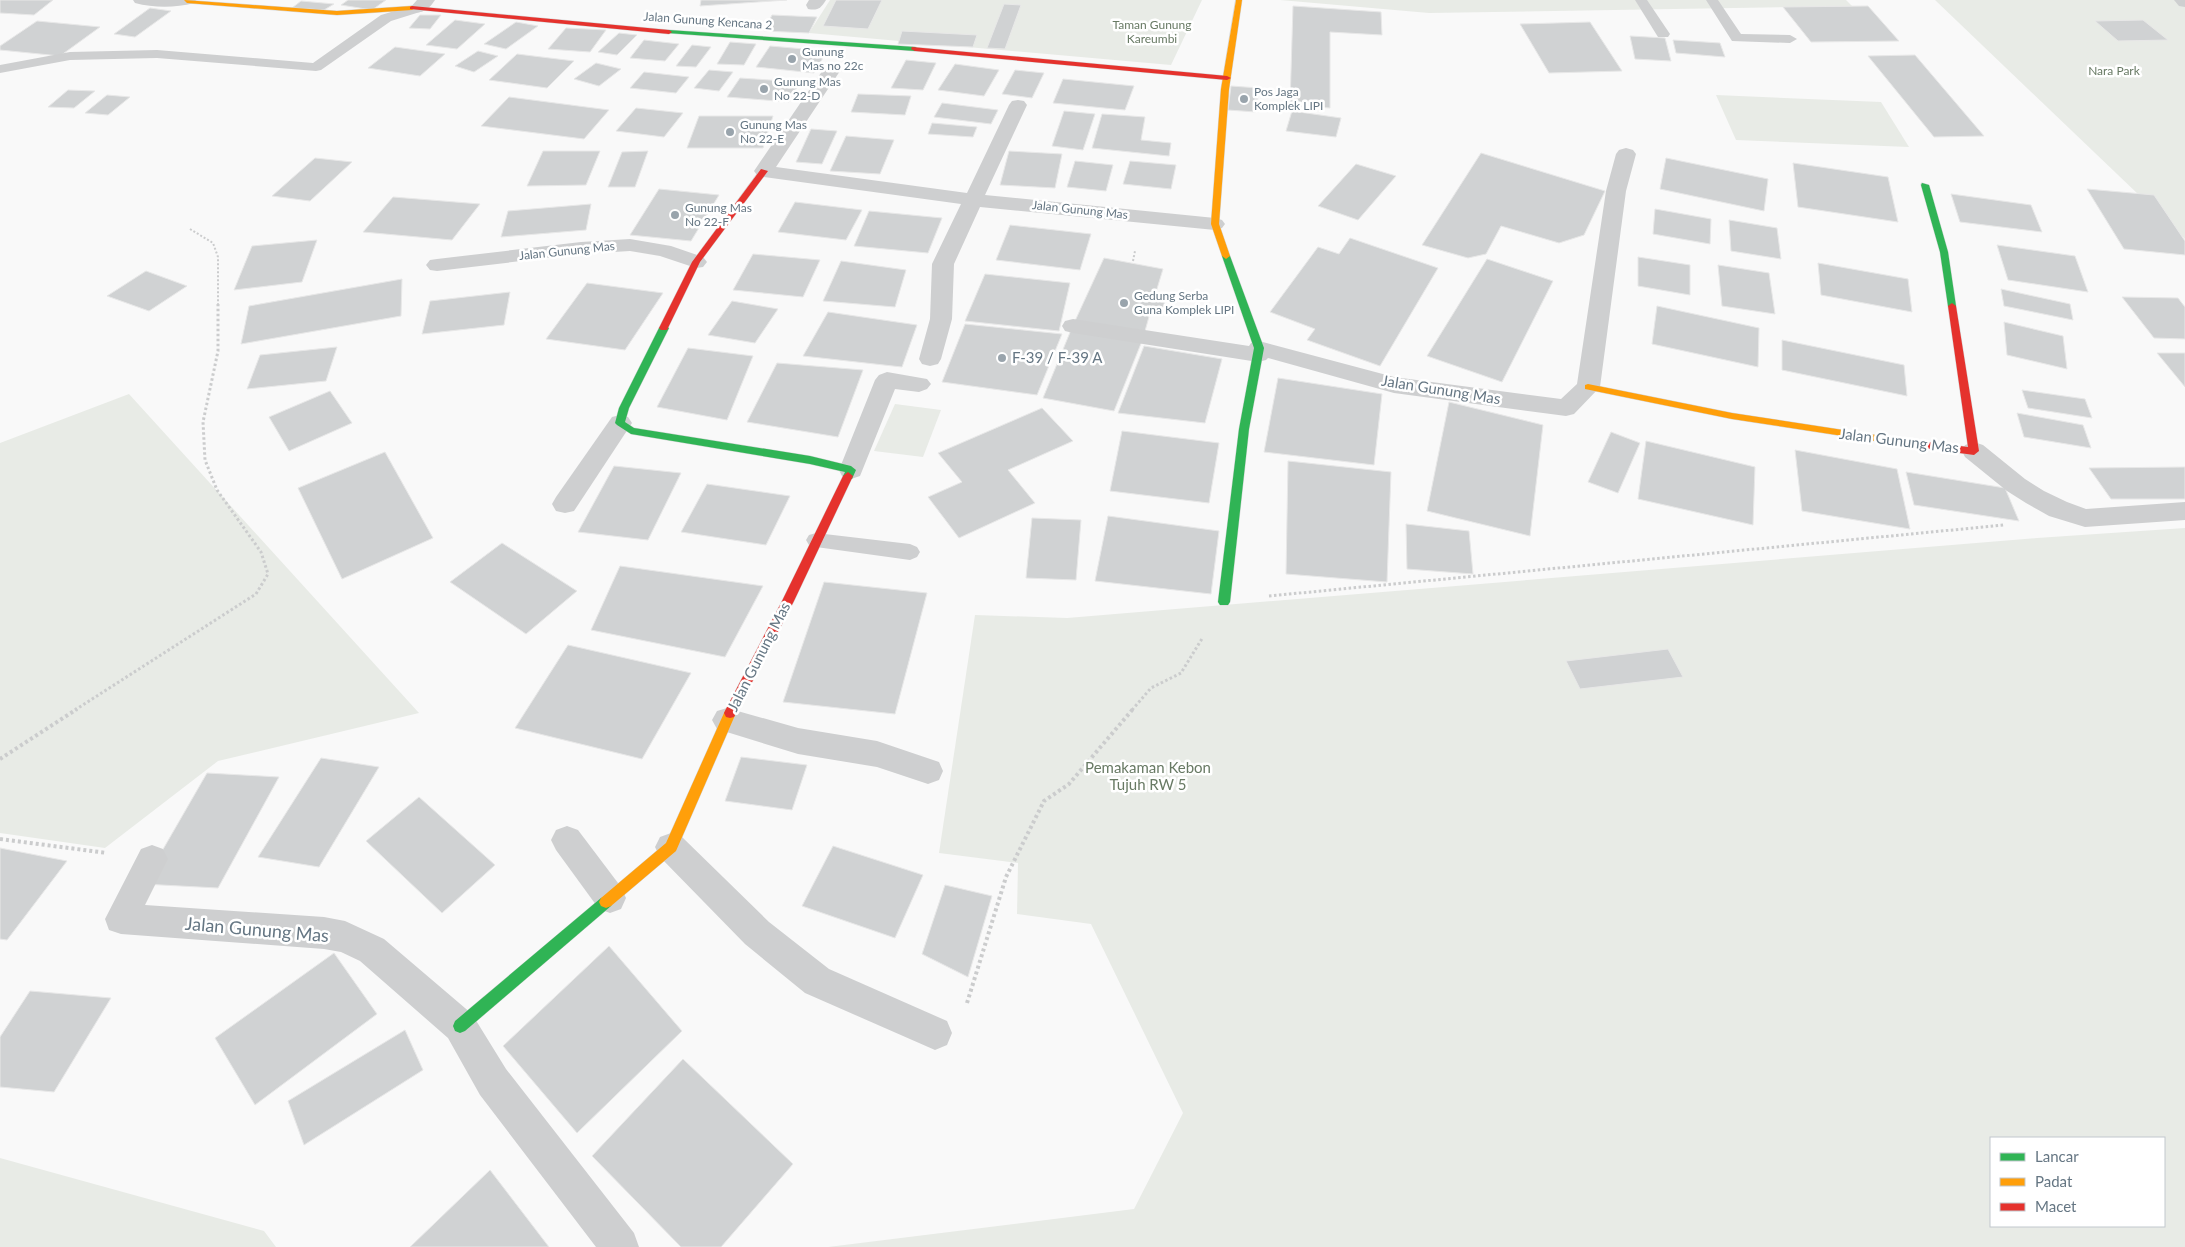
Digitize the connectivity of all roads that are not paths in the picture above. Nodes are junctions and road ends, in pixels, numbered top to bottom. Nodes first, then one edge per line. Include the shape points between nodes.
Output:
1 (141, 0) edge
2 (187, 0) edge
3 (1239, 0) edge
4 (1641, 0) edge
5 (1712, 0) edge
6 (423, 4) edge
7 (1663, 34) dead end
8 (1790, 39) dead end
9 (834, 68) dead end
10 (0, 69) edge
11 (1227, 78) junction
12 (1018, 106) dead end
13 (1626, 154) dead end
14 (764, 171) junction
15 (1925, 185) dead end
16 (974, 200) junction
17 (1215, 224) junction
18 (696, 262) junction
19 (436, 265) dead end
20 (1072, 326) dead end
21 (1258, 351) junction
22 (930, 359) dead end
23 (919, 384) dead end
24 (1588, 388) junction
25 (620, 423) junction
26 (1974, 450) junction
27 (851, 470) junction
28 (565, 504) dead end
29 (2185, 511) edge
30 (816, 540) junction
31 (910, 552) dead end
32 (1224, 599) road end
33 (727, 720) junction
34 (928, 771) dead end
35 (567, 840) dead end
36 (672, 847) junction
37 (152, 859) road end
38 (610, 898) junction
39 (460, 1026) junction
40 (935, 1033) dead end
41 (620, 1247) edge

1 - 2 street
2 - 6 street, Jalan Gunung Kencana 2 via 337,13
3 - 11 street
4 - 7 lane
5 - 8 lane via 1737,38
6 - 10 lane via 386,18 316,67 157,54 70,56
6 - 11 street, Jalan Gunung Kencana 2 via 636,30 907,48
9 - 14 street
11 - 17 street
12 - 16 street
13 - 24 street via 1616,191
14 - 16 street, Jalan Gunung Mas
14 - 18 street
15 - 26 street, Jalan Gunung Mas via 1944,252
16 - 17 street, Jalan Gunung Mas
16 - 22 street via 943,264 941,319
17 - 21 street
18 - 19 street, Jalan Gunung Mas via 664,250 630,245
18 - 25 street via 624,408
20 - 21 street, Jalan Gunung Mas
21 - 24 street, Jalan Gunung Mas via 1394,385 1566,408
21 - 32 street via 1244,429
23 - 27 street, Jalan Gunung Mas via 887,380
24 - 26 street, Jalan Gunung Mas via 1739,418
25 - 27 street via 631,431 810,460
25 - 28 street
26 - 29 street via 2016,485 2058,508 2085,518
27 - 30 street, Jalan Gunung Mas
30 - 31 lane
30 - 33 street, Jalan Gunung Mas
33 - 34 street via 798,741 877,754
33 - 36 street, Jalan Gunung Mas
35 - 38 street
36 - 38 street, Jalan Gunung Mas
36 - 40 street via 757,933 817,981
37 - 39 street, Jalan Gunung Mas via 121,920 345,937 372,950
38 - 39 street, Jalan Gunung Mas
39 - 41 street, Jalan Gunung Mas via 493,1082

